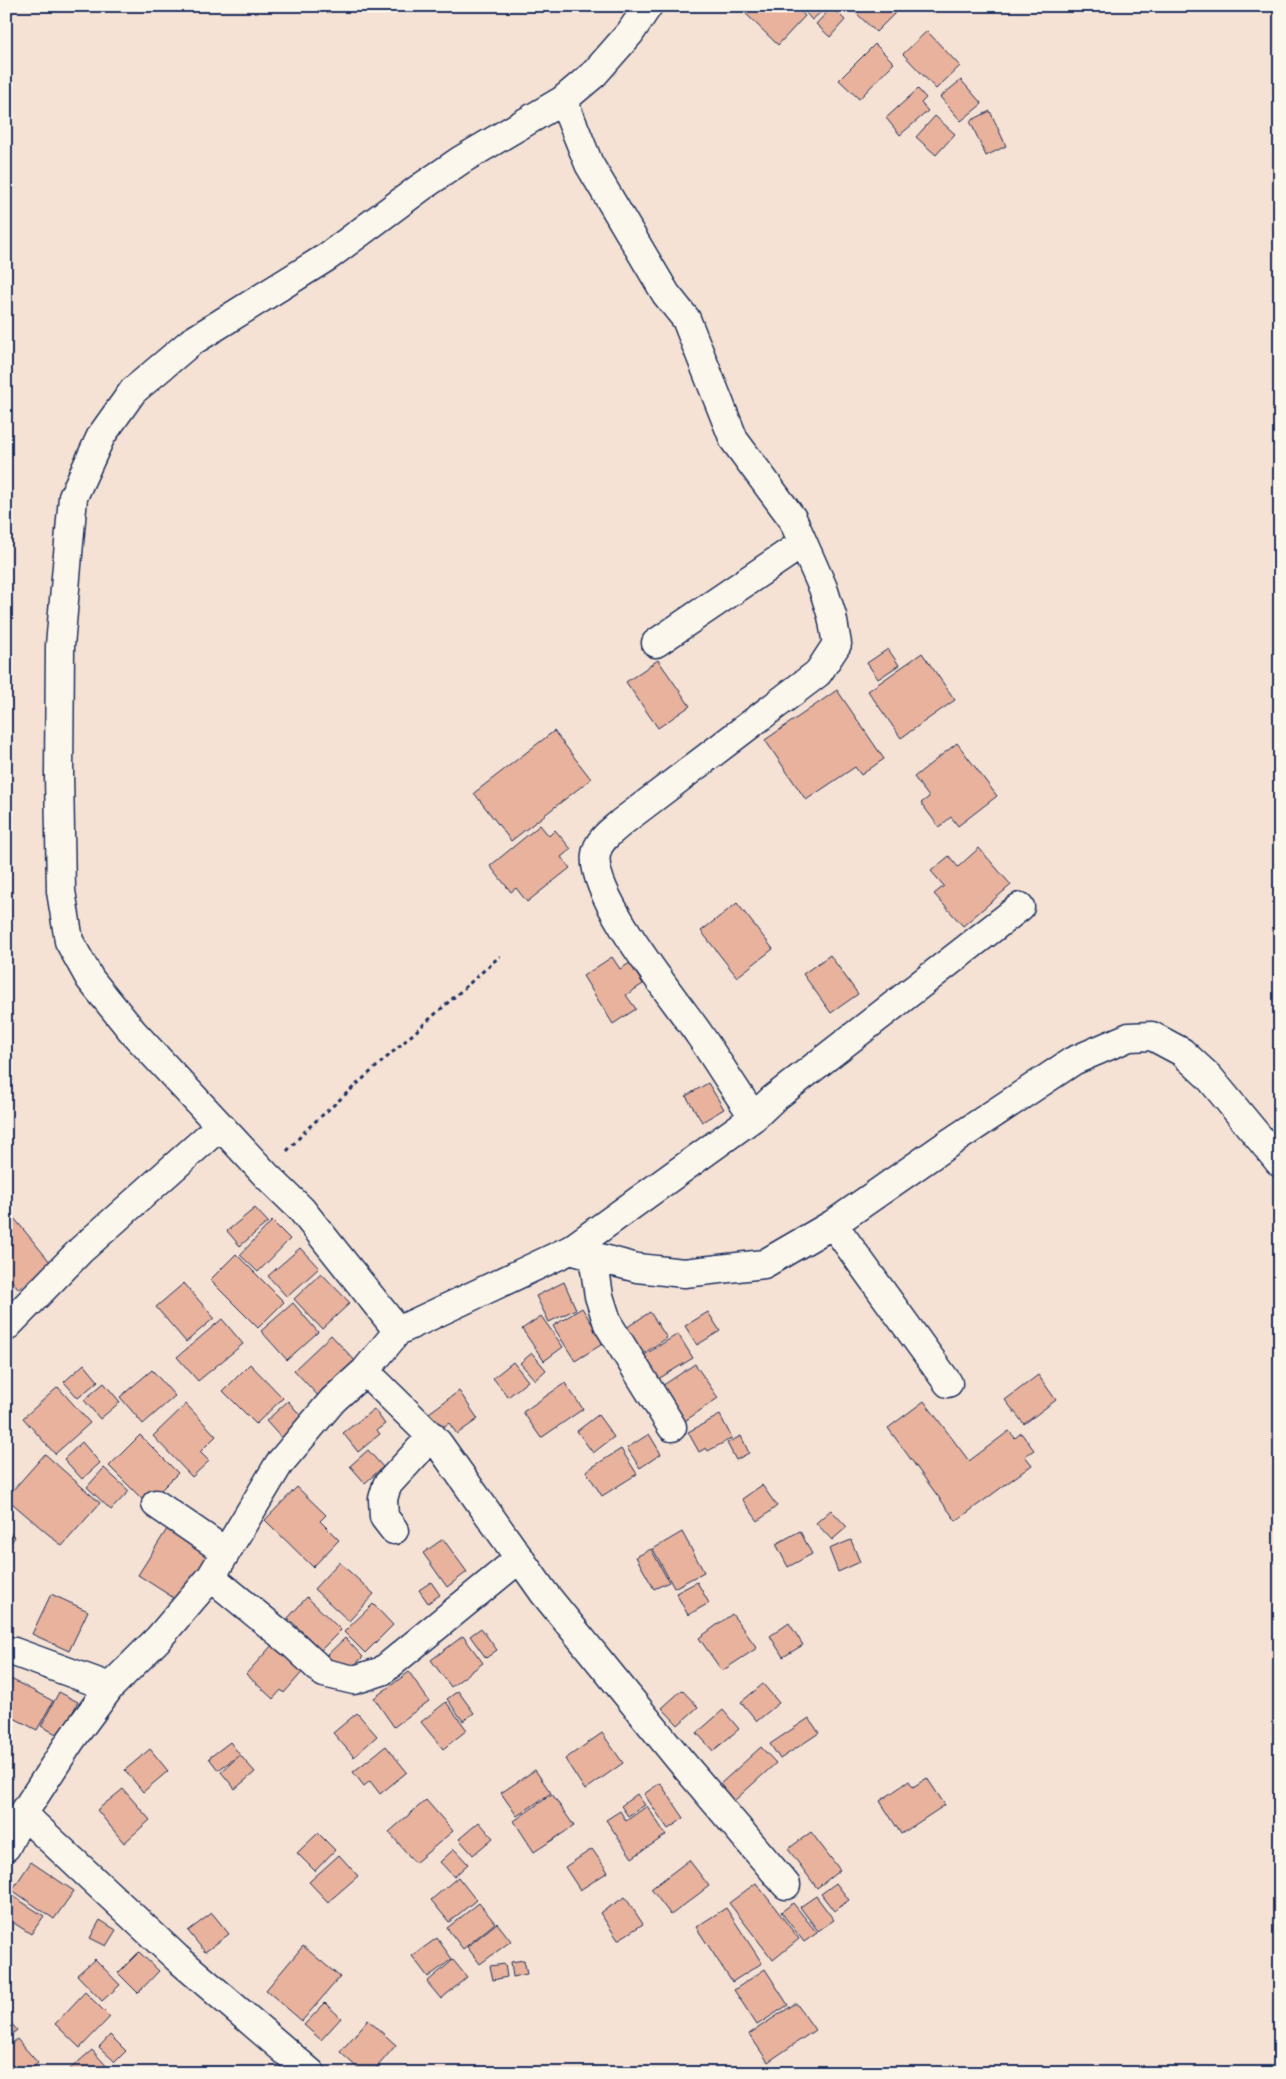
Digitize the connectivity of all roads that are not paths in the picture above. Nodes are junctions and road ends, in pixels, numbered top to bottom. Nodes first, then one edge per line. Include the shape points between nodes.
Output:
1 (648, 6) edge
2 (563, 100) junction
3 (803, 543) junction
4 (656, 643) dead end
5 (1020, 907) dead end
6 (754, 1118) junction
7 (220, 1126) junction
8 (1280, 1163) edge
9 (833, 1224) junction
10 (582, 1253) junction
11 (6, 1327) edge
12 (398, 1331) junction
13 (365, 1371) junction
14 (948, 1383) dead end
15 (672, 1427) dead end
16 (432, 1436) junction
17 (156, 1504) dead end
18 (394, 1530) dead end
19 (226, 1552) junction
20 (520, 1558) junction
21 (211, 1577) junction
22 (6, 1651) edge
23 (110, 1687) junction
24 (23, 1814) junction
25 (6, 1847) edge
26 (786, 1885) dead end
27 (311, 2073) edge

1 - 2 street via 630,33 594,74
2 - 3 street via 589,164 666,294 686,319 734,440 792,518
2 - 7 street via 461,160 327,257 191,342 133,390 101,436 73,498 60,646 58,774 61,891 69,941 90,979 133,1032
3 - 4 street
3 - 6 street via 823,588 836,644 818,673 622,822 604,838 596,853 596,873 632,940
5 - 6 street via 773,1099
6 - 10 street
7 - 11 street via 81,1250
7 - 12 street via 301,1209
8 - 9 street via 1209,1077 1182,1052 1152,1036 1129,1037 1073,1061
9 - 10 street via 764,1264 684,1273 637,1268
9 - 14 street
10 - 12 street via 523,1270
10 - 15 street via 608,1324
12 - 13 street
13 - 16 street
13 - 19 street via 332,1400 279,1464
16 - 18 street via 387,1486 383,1499 384,1517
16 - 20 street
17 - 19 street
19 - 21 street
20 - 21 street via 382,1670 354,1680 324,1673
20 - 26 street via 544,1593 673,1752
21 - 23 street via 158,1639
22 - 23 street
23 - 24 street
24 - 25 street
24 - 27 street via 177,1958

